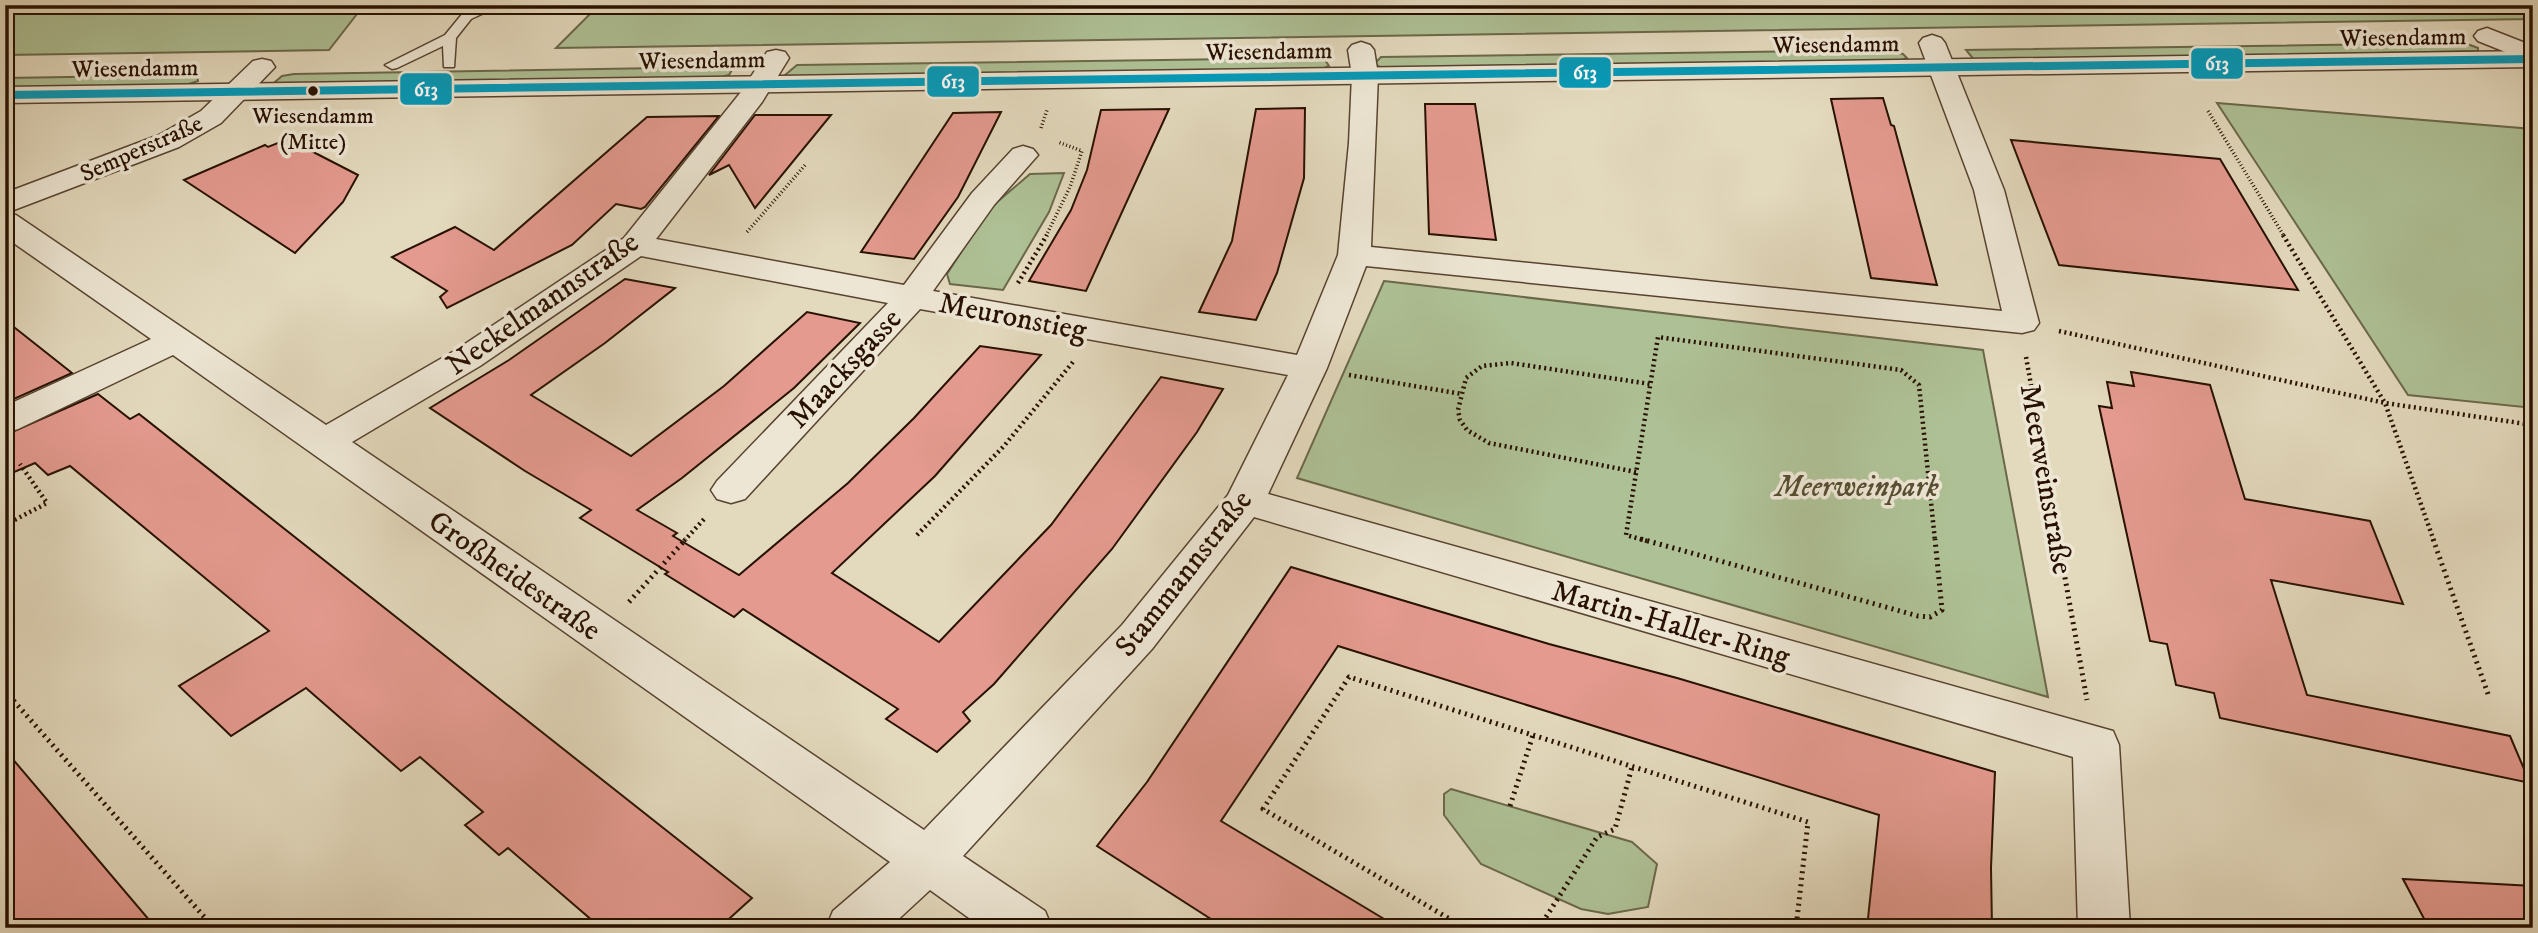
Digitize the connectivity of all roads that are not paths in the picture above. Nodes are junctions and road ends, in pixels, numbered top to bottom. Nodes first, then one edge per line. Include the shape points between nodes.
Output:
1 (495, 5) edge
2 (466, 11) edge
3 (2533, 35) edge
4 (2487, 36) junction
5 (1848, 44) dead end
6 (1333, 50) dead end
7 (1389, 50) dead end
8 (450, 51) junction
9 (1936, 56) junction
10 (2533, 57) edge
11 (803, 58) dead end
12 (1363, 63) junction
13 (477, 64) dead end
14 (364, 65) dead end
15 (337, 66) dead end
16 (261, 67) junction
17 (761, 67) junction
18 (154, 68) dead end
19 (239, 92) junction
20 (5, 94) edge
21 (1030, 144) road end
22 (5, 204) edge
23 (5, 222) edge
24 (635, 245) junction
25 (1354, 255) junction
26 (912, 297) junction
27 (178, 340) junction
28 (1309, 368) junction
29 (5, 421) edge
30 (324, 442) junction
31 (731, 490) road end
32 (1245, 500) junction
33 (928, 860) junction
34 (852, 928) edge
35 (1026, 928) edge
36 (2104, 928) edge

1 - 2 lane
2 - 8 lane
3 - 4 street, Wiesendamm
4 - 9 street, Wiesendamm
4 - 10 street
5 - 9 street, Wiesendamm
6 - 12 street, Wiesendamm
7 - 12 street, Wiesendamm
8 - 13 street
8 - 14 street via 392,65
9 - 10 street, Wiesendamm
9 - 12 street, Wiesendamm
9 - 25 street via 1989,190 2022,323
11 - 17 street, Wiesendamm
12 - 17 street, Wiesendamm via 1052,81
12 - 25 street, Stammannstraße via 1363,143
15 - 16 street, Wiesendamm
16 - 18 street, Wiesendamm
16 - 19 street, Semperstraße
17 - 19 street, Wiesendamm
17 - 24 street, Neckelmannstraße
19 - 20 street, Wiesendamm
19 - 22 street, Semperstraße via 211,117 169,141
21 - 26 street, Maacksgasse via 983,199
23 - 27 street, Großheidestraße
24 - 26 street, Meuronstieg
24 - 30 street, Neckelmannstraße via 468,358
25 - 28 street, Stammannstraße
26 - 28 street, Meuronstieg
26 - 31 street, Maacksgasse
27 - 29 street
27 - 30 street, Großheidestraße
28 - 32 street, Stammannstraße
30 - 33 street, Großheidestraße
32 - 33 street, Stammannstraße via 1137,637
32 - 36 street, Martin-Haller-Ring via 2096,745
33 - 34 street, Stammannstraße
33 - 35 street, Großheidestraße

